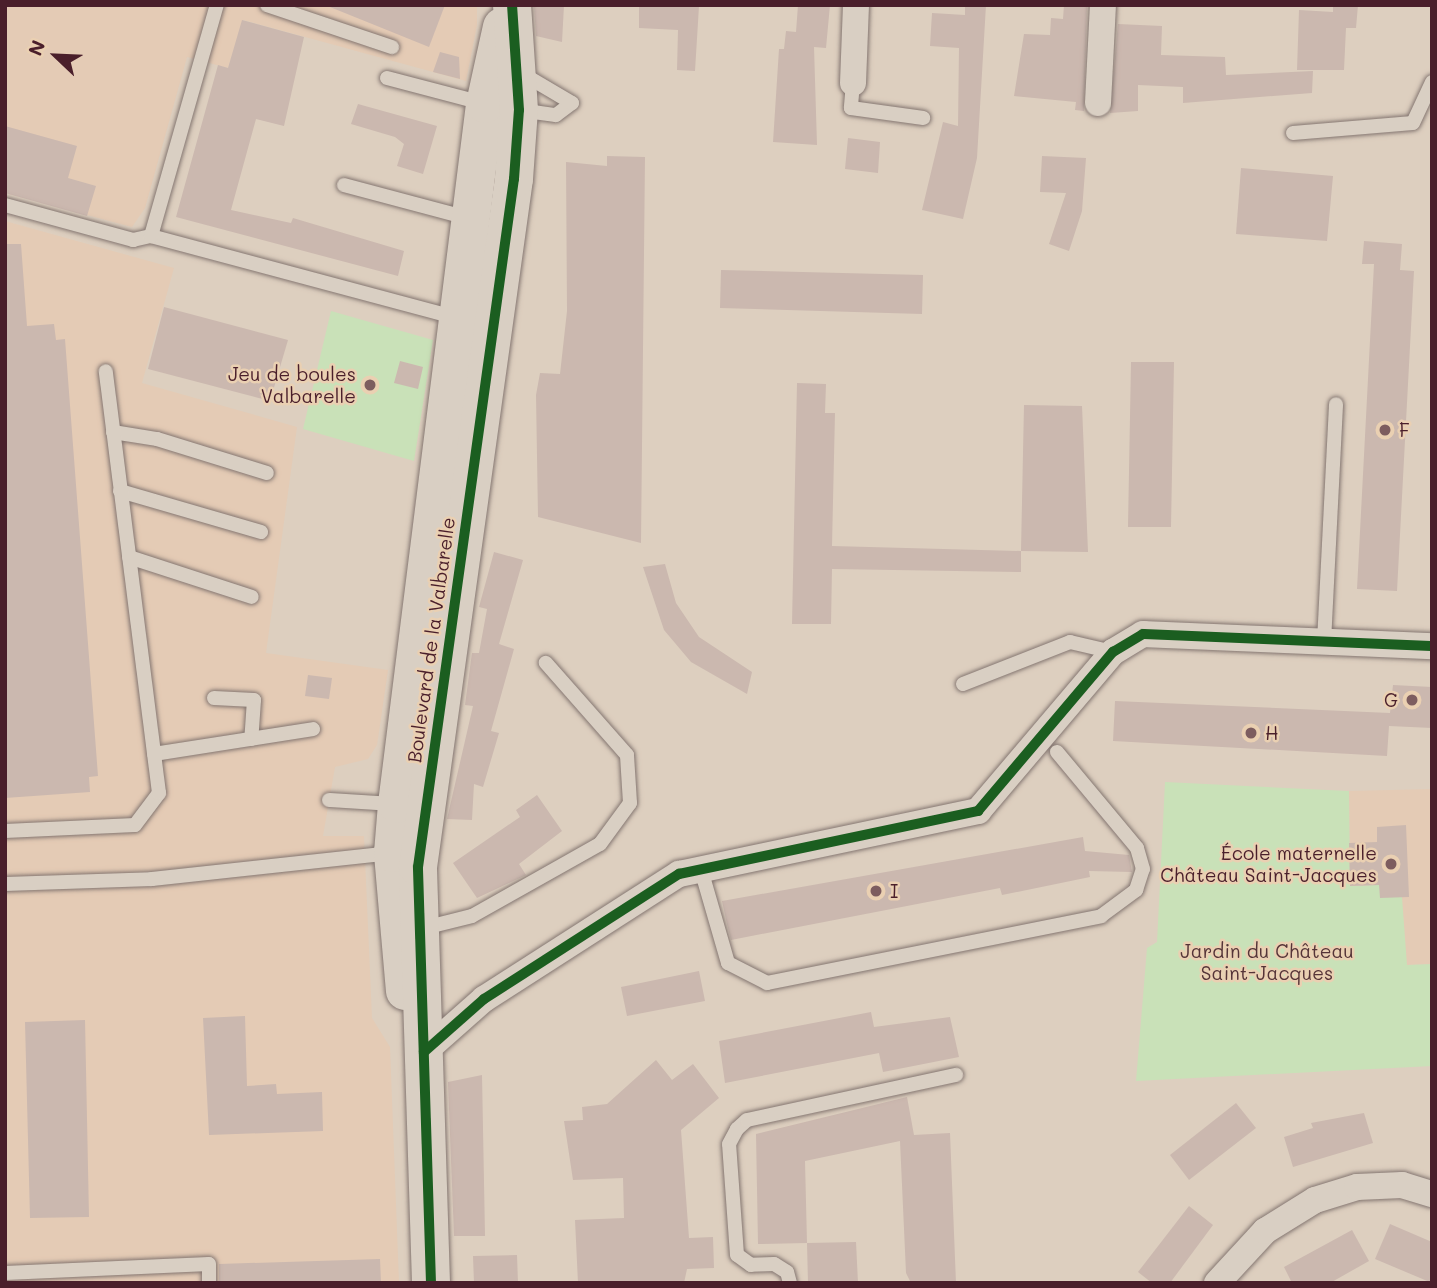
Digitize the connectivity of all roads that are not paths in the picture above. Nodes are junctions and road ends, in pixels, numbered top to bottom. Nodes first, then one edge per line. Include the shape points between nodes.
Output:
1 (217, 5) edge
2 (267, 5) edge
3 (510, 5) edge
4 (856, 5) edge
5 (1103, 5) edge
6 (392, 47) dead end
7 (387, 78) dead end
8 (1432, 82) edge
9 (853, 83) joint
10 (504, 90) junction
11 (1098, 103) dead end
12 (923, 118) dead end
13 (1293, 133) dead end
14 (344, 185) dead end
15 (5, 205) edge
16 (474, 219) junction
17 (151, 236) junction
18 (477, 322) junction
19 (106, 371) dead end
20 (1336, 404) dead end
21 (113, 432) junction
22 (267, 473) dead end
23 (120, 491) junction
24 (261, 532) dead end
25 (129, 558) junction
26 (252, 597) dead end
27 (1324, 642) junction
28 (1432, 646) edge
29 (1113, 652) junction
30 (546, 663) dead end
31 (963, 684) dead end
32 (214, 698) dead end
33 (313, 729) dead end
34 (251, 739) junction
35 (1057, 752) dead end
36 (154, 754) junction
37 (329, 800) dead end
38 (410, 804) junction
39 (5, 831) edge
40 (393, 853) junction
41 (700, 866) junction
42 (5, 884) edge
43 (424, 928) junction
44 (422, 1027) junction
45 (956, 1075) dead end
46 (1432, 1194) edge
47 (5, 1273) edge
48 (209, 1283) edge
49 (432, 1283) edge
50 (790, 1283) edge
51 (1217, 1283) edge

1 - 17 lane
2 - 6 lane
3 - 10 street, Boulevard de la Valbarelle
4 - 9 street
5 - 11 street
7 - 10 lane
8 - 13 lane via 1413,123
9 - 12 lane via 850,108
10 - 16 street, Boulevard de la Valbarelle
10 - 18 street, Boulevard de la Valbarelle
14 - 16 lane
15 - 17 lane via 134,240
16 - 18 street, Boulevard de la Valbarelle
17 - 18 lane
18 - 38 street, Boulevard de la Valbarelle
19 - 21 lane
20 - 27 lane
21 - 22 lane
21 - 23 lane
23 - 24 lane
23 - 25 lane
25 - 26 lane
25 - 36 lane
27 - 28 street
27 - 29 street via 1143,634
29 - 31 lane via 1070,642
29 - 41 street via 966,818
30 - 43 lane via 627,755 630,803 600,844 472,916
32 - 34 lane via 254,700
33 - 34 lane
34 - 36 lane
35 - 41 lane via 1137,848 1143,869 1136,890 1101,916 767,983 728,963
36 - 39 lane via 159,793 135,825
37 - 38 lane
38 - 40 street, Boulevard de la Valbarelle
38 - 43 street, Boulevard de la Valbarelle
40 - 42 lane via 152,879
40 - 44 street, Boulevard de la Valbarelle via 398,960 404,990
41 - 44 street via 484,999
43 - 44 street, Boulevard de la Valbarelle
44 - 49 street, Boulevard de la Valbarelle
45 - 50 lane via 747,1120 737,1129 729,1143 737,1255 751,1265 774,1265 787,1272
46 - 51 street via 1402,1185 1357,1187 1315,1200 1265,1231
47 - 48 lane via 209,1264

